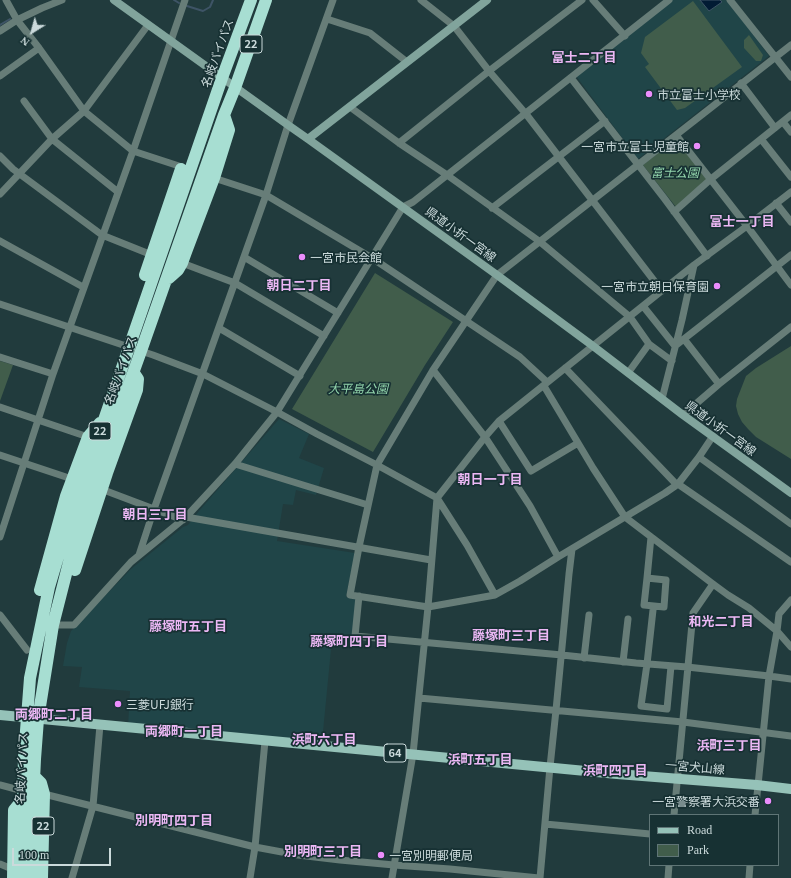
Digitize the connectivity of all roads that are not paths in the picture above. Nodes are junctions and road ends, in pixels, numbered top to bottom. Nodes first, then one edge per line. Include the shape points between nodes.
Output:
1 (6, 0) edge
2 (62, 0) edge
3 (114, 0) edge
4 (184, 0) edge
5 (242, 0) edge
6 (251, 0) edge
7 (272, 0) edge
8 (334, 0) edge
9 (421, 0) edge
10 (487, 0) edge
11 (582, 0) edge
12 (594, 0) edge
13 (669, 0) edge
14 (730, 0) edge
15 (265, 5) edge
16 (327, 19) junction
17 (17, 20) junction
18 (148, 25) junction
19 (454, 26) junction
20 (0, 31) edge
21 (624, 36) junction
22 (170, 41) junction
23 (791, 45) edge
24 (39, 48) junction
25 (775, 57) junction
26 (228, 59) junction
27 (407, 62) junction
28 (489, 71) junction
29 (0, 76) edge
30 (791, 77) edge
31 (222, 78) junction
32 (571, 78) junction
33 (741, 83) junction
34 (235, 88) junction
35 (24, 101) dead end
36 (350, 107) junction
37 (84, 111) junction
38 (526, 114) junction
39 (224, 115) junction
40 (791, 115) edge
41 (604, 122) junction
42 (783, 122) junction
43 (288, 125) junction
44 (775, 128) junction
45 (791, 132) edge
46 (676, 135) junction
47 (308, 138) junction
48 (52, 139) junction
49 (761, 139) junction
50 (200, 140) junction
51 (399, 143) junction
52 (133, 151) junction
53 (0, 156) edge
54 (558, 156) junction
55 (638, 164) junction
56 (182, 167) junction
57 (19, 174) junction
58 (447, 175) junction
59 (791, 177) edge
60 (214, 178) junction
61 (711, 179) junction
62 (118, 192) junction
63 (791, 192) edge
64 (0, 194) edge
65 (266, 195) junction
66 (593, 200) junction
67 (776, 203) junction
68 (403, 207) junction
69 (492, 208) junction
70 (674, 212) junction
71 (791, 222) edge
72 (747, 226) junction
73 (183, 231) junction
74 (102, 235) junction
75 (0, 241) edge
76 (539, 241) junction
77 (152, 255) junction
78 (791, 255) edge
79 (707, 256) junction
80 (244, 257) junction
81 (184, 258) junction
82 (372, 258) junction
83 (694, 266) junction
84 (777, 266) junction
85 (497, 275) junction
86 (166, 280) junction
87 (235, 283) junction
88 (791, 285) edge
89 (83, 287) junction
90 (662, 291) junction
91 (0, 304) edge
92 (643, 306) junction
93 (338, 313) junction
94 (630, 317) junction
95 (466, 321) junction
96 (137, 326) junction
97 (791, 327) edge
98 (69, 328) junction
99 (219, 328) junction
100 (324, 336) junction
101 (684, 339) junction
102 (649, 344) junction
103 (593, 346) junction
104 (675, 346) junction
105 (129, 347) junction
106 (142, 351) junction
107 (0, 357) edge
108 (672, 361) junction
109 (565, 368) junction
110 (433, 370) junction
111 (134, 373) junction
112 (628, 373) junction
113 (53, 374) junction
114 (203, 374) junction
115 (300, 376) junction
116 (545, 384) junction
117 (719, 384) junction
118 (662, 399) junction
119 (0, 407) edge
120 (277, 412) junction
121 (683, 415) junction
122 (105, 417) junction
123 (37, 420) junction
124 (499, 421) junction
125 (713, 436) junction
126 (88, 437) junction
127 (485, 437) junction
128 (578, 443) junction
129 (104, 454) junction
130 (0, 455) edge
131 (699, 457) junction
132 (23, 463) junction
133 (234, 464) junction
134 (377, 465) junction
135 (107, 473) junction
136 (72, 479) junction
137 (678, 485) junction
138 (101, 489) junction
139 (791, 493) edge
140 (66, 496) junction
141 (436, 498) junction
142 (368, 505) junction
143 (154, 509) junction
144 (4, 511) edge
145 (71, 513) junction
146 (625, 517) junction
147 (184, 518) junction
148 (791, 524) edge
149 (0, 537) edge
150 (651, 537) junction
151 (359, 547) junction
152 (572, 549) junction
153 (139, 555) junction
154 (558, 557) junction
155 (431, 560) junction
156 (791, 562) edge
157 (647, 578) junction
158 (713, 584) junction
159 (62, 590) junction
160 (495, 595) junction
161 (359, 596) junction
162 (791, 600) edge
163 (428, 607) junction
164 (653, 610) dead end
165 (0, 615) edge
166 (589, 615) dead end
167 (628, 619) dead end
168 (53, 625) junction
169 (777, 631) junction
170 (424, 643) junction
171 (791, 647) edge
172 (27, 650) junction
173 (562, 655) junction
174 (584, 658) junction
175 (623, 662) junction
176 (647, 664) junction
177 (671, 666) junction
178 (687, 667) junction
179 (769, 676) junction
180 (30, 678) junction
181 (791, 679) edge
182 (419, 698) junction
183 (556, 710) junction
184 (0, 716) edge
185 (33, 719) junction
186 (683, 722) junction
187 (100, 725) junction
188 (763, 733) junction
189 (791, 736) edge
190 (265, 741) junction
191 (413, 754) junction
192 (550, 767) junction
193 (35, 777) junction
194 (677, 779) junction
195 (0, 785) edge
196 (757, 785) junction
197 (791, 789) edge
198 (44, 794) junction
199 (23, 795) junction
200 (93, 806) junction
201 (674, 814) edge
202 (755, 814) edge
203 (545, 824) junction
204 (649, 834) edge
205 (254, 847) junction
206 (0, 864) edge
207 (394, 865) junction
208 (669, 866) edge
209 (750, 866) edge
210 (12, 873) edge
211 (42, 877) edge
212 (21, 878) edge
213 (72, 878) edge
214 (250, 878) edge
215 (392, 878) edge
216 (540, 878) edge
217 (668, 878) edge
218 (749, 878) edge

1 - 17 street
2 - 17 street
3 - 18 main road, 県道小折一宮線
4 - 22 street
5 - 26 highway, 22 via 227,44
6 - 26 highway, 名岐バイパス / 22
7 - 15 highway, 22
8 - 16 street
9 - 19 street
10 - 19 main road
11 - 28 street
12 - 21 street
13 - 21 street
14 - 25 street
15 - 34 highway, 名岐バイパス / 22
16 - 27 street via 370,33
16 - 43 street
17 - 20 street
17 - 24 street
18 - 22 main road, 県道小折一宮線
18 - 37 street
19 - 27 main road
19 - 28 street
21 - 32 street
22 - 31 main road, 県道小折一宮線
22 - 52 street
23 - 25 street
24 - 29 street
24 - 37 street
25 - 30 street
25 - 33 street
26 - 31 highway, 名岐バイパス / 22
27 - 36 main road
28 - 38 street
28 - 51 street
31 - 34 main road, 県道小折一宮線
31 - 50 highway, 名岐バイパス / 22
32 - 38 street
32 - 41 street
33 - 44 street
33 - 46 street
34 - 39 highway, 名岐バイパス / 22
34 - 43 main road, 県道小折一宮線
35 - 48 street
36 - 47 main road
36 - 51 street
37 - 48 street
37 - 52 street
38 - 54 street
38 - 58 street
39 - 60 highway, 22 via 229,130
39 - 73 highway, 名岐バイパス / 22
40 - 42 street
41 - 54 street
41 - 55 street
42 - 44 street
42 - 45 street
43 - 47 main road, 県道小折一宮線
43 - 65 street
44 - 49 street
46 - 55 street
46 - 61 street
47 - 68 main road, 県道小折一宮線
48 - 57 street
48 - 62 street
49 - 59 street
49 - 61 street
50 - 56 highway, 22
50 - 96 highway, 名岐バイパス / 22
51 - 58 street
52 - 56 street
52 - 62 street
53 - 57 street
54 - 66 street
54 - 69 street
55 - 66 street
55 - 70 street
56 - 77 highway, 22
57 - 64 street
57 - 74 street
58 - 68 street
58 - 69 street
60 - 65 street
60 - 81 highway, 22
61 - 70 street
61 - 72 street
62 - 74 street
63 - 67 street
65 - 80 street
65 - 82 street
66 - 76 street
66 - 90 street
67 - 71 street
67 - 72 street
68 - 82 street
68 - 85 main road, 県道小折一宮線
69 - 76 street
70 - 79 street
72 - 79 street
72 - 84 street
73 - 81 highway
73 - 86 highway, 名岐バイパス / 22
74 - 77 street
74 - 89 street
75 - 89 street
76 - 85 street
76 - 94 street
77 - 96 highway, 22 via 134,309
78 - 84 street
79 - 83 street
80 - 87 street
80 - 93 street
81 - 86 highway, 22 via 178,270
81 - 87 street
82 - 93 street
82 - 95 street
83 - 90 street
83 - 104 street
84 - 88 street
84 - 101 street
85 - 95 street
85 - 103 main road, 県道小折一宮線
86 - 106 highway, 名岐バイパス / 22
87 - 99 street
87 - 100 street
89 - 98 street
90 - 92 street
91 - 98 street
92 - 94 street
92 - 104 street
93 - 100 street
94 - 102 street
94 - 103 street
95 - 110 street
95 - 116 street via 520,357
96 - 105 highway, 名岐バイパス / 22
97 - 117 street
98 - 105 street
98 - 113 street
99 - 114 street
99 - 115 street
100 - 115 street
101 - 104 street
101 - 117 street
102 - 108 street
102 - 112 street
103 - 109 street
103 - 112 main road, 県道小折一宮線
104 - 108 street
105 - 106 street
105 - 122 highway, 名岐バイパス / 22
106 - 111 highway, 名岐バイパス / 22
106 - 114 street
107 - 113 street
108 - 118 street
109 - 116 street
109 - 137 street
110 - 127 street
110 - 134 street
111 - 129 highway, 名岐バイパス / 22
111 - 135 highway, 22 via 138,380 137,390
112 - 118 main road, 県道小折一宮線
113 - 123 street
114 - 120 street
114 - 143 street
115 - 120 street
116 - 124 street
116 - 128 street
117 - 121 street
118 - 121 main road, 県道小折一宮線
119 - 123 street
120 - 133 street
120 - 134 street
121 - 125 main road, 県道小折一宮線
122 - 126 highway, 22
122 - 145 highway, 名岐バイパス / 22
123 - 126 street
123 - 132 street
124 - 127 street
124 - 128 street via 531,471
125 - 131 street
125 - 139 main road, 県道小折一宮線
126 - 136 highway, 22
127 - 141 street
127 - 154 street via 530,506
128 - 146 street
129 - 135 highway
129 - 159 highway, 名岐バイパス / 22 via 79,523
130 - 132 street
131 - 137 street
131 - 148 street
132 - 136 street
132 - 144 street
133 - 142 street
133 - 147 street
134 - 141 street
134 - 142 street
135 - 138 highway, 22
136 - 140 highway, 22
137 - 146 street
137 - 156 street
138 - 143 street
138 - 159 highway, 22 via 74,571
140 - 145 highway
140 - 172 highway, 22 via 41,583
141 - 155 street
141 - 160 street via 467,545
142 - 151 street
143 - 147 street
143 - 153 street
144 - 149 street
145 - 180 highway, 名岐バイパス / 22 via 49,587
146 - 150 street
146 - 152 street
147 - 151 street
147 - 153 street
150 - 157 street
150 - 158 street
151 - 155 street
151 - 161 street via 350,595
152 - 154 street
152 - 173 street
153 - 168 street via 74,625
154 - 160 street
155 - 163 street
157 - 157 street via 644,605 664,607 666,580
158 - 169 street
158 - 178 street via 693,613
159 - 168 highway, 名岐バイパス / 22
160 - 163 street
161 - 163 street
161 - 170 street via 354,636
162 - 169 street via 779,614
163 - 170 street
164 - 176 street
165 - 172 street
166 - 174 street
167 - 175 street
168 - 185 highway, 名岐バイパス / 22
169 - 171 street
169 - 179 street
170 - 173 street
170 - 182 street
172 - 180 highway, 22 via 26,661
173 - 174 street
173 - 183 street
174 - 175 street
175 - 176 street
176 - 177 street
176 - 177 street via 641,706 667,709
177 - 178 street
178 - 179 street
178 - 186 street
179 - 181 street
179 - 188 street
180 - 185 highway, 名岐バイパス / 22
182 - 183 street
182 - 191 street
183 - 186 street
183 - 192 street
184 - 185 main road, 一宮犬山線 / 64
185 - 187 main road, 一宮犬山線 / 64
185 - 193 highway, 名岐バイパス / 22
185 - 199 highway, 名岐バイパス / 22
186 - 188 street
186 - 194 street
187 - 190 main road, 一宮犬山線 / 64
187 - 200 street
188 - 189 street
188 - 196 street
190 - 191 main road, 一宮犬山線 / 64
190 - 205 street
191 - 192 main road, 一宮犬山線 / 64
191 - 207 street
192 - 194 main road, 一宮犬山線 / 64
192 - 203 street
193 - 198 highway, 22 via 41,783
193 - 211 highway, 名岐バイパス / 22
194 - 196 main road, 一宮犬山線 / 64
194 - 201 street
195 - 199 street
196 - 197 main road, 一宮犬山線 / 64
196 - 202 street
198 - 200 street
198 - 211 highway, 22
199 - 210 highway, 22 via 14,810
199 - 212 highway, 名岐バイパス / 22
200 - 205 street
200 - 213 street
203 - 204 street
203 - 216 street
205 - 207 street via 333,860
205 - 214 street
206 - 210 street
207 - 215 street
207 - 216 street
208 - 217 street
209 - 218 street

